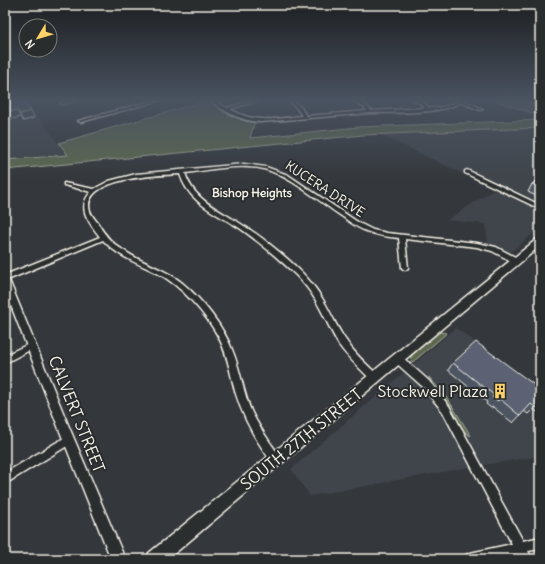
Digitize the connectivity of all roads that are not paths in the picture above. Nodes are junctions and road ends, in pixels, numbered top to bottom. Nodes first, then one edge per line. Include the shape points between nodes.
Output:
1 (182, 172) junction
2 (467, 172) dead end
3 (66, 184) dead end
4 (95, 191) junction
5 (540, 207) edge
6 (105, 237) junction
7 (402, 237) junction
8 (540, 241) edge
9 (516, 261) junction
10 (405, 268) dead end
11 (5, 279) edge
12 (31, 346) junction
13 (5, 359) edge
14 (398, 359) junction
15 (375, 378) junction
16 (69, 440) junction
17 (276, 459) junction
18 (5, 479) edge
19 (176, 542) junction
20 (540, 543) edge
21 (519, 547) junction
22 (118, 559) edge
23 (155, 559) edge
24 (166, 559) edge
25 (470, 559) edge
26 (526, 559) edge

1 - 4 street, KUCERA DRIVE via 121,179 103,185
1 - 7 street, KUCERA DRIVE via 244,166 272,170 286,176 364,228 380,234
1 - 15 street via 186,185 195,197 253,234 305,280 319,299 342,342
2 - 5 street
3 - 4 street
4 - 6 street via 88,198 86,208
6 - 11 street
6 - 17 street via 121,252 154,267 174,280 216,326 229,350 250,418
7 - 9 street, KUCERA DRIVE via 477,245 494,249
7 - 10 street
8 - 9 main road, SOUTH 27TH STREET
9 - 14 main road, SOUTH 27TH STREET
11 - 12 street, CALVERT STREET
12 - 13 street
12 - 16 street, CALVERT STREET
14 - 15 main road, SOUTH 27TH STREET
14 - 21 street via 426,384 446,409
15 - 17 main road, SOUTH 27TH STREET
16 - 18 street
16 - 22 street, CALVERT STREET
17 - 19 main road, SOUTH 27TH STREET
19 - 23 main road, SOUTH 27TH STREET
19 - 24 street
20 - 21 street
21 - 25 street
21 - 26 street

